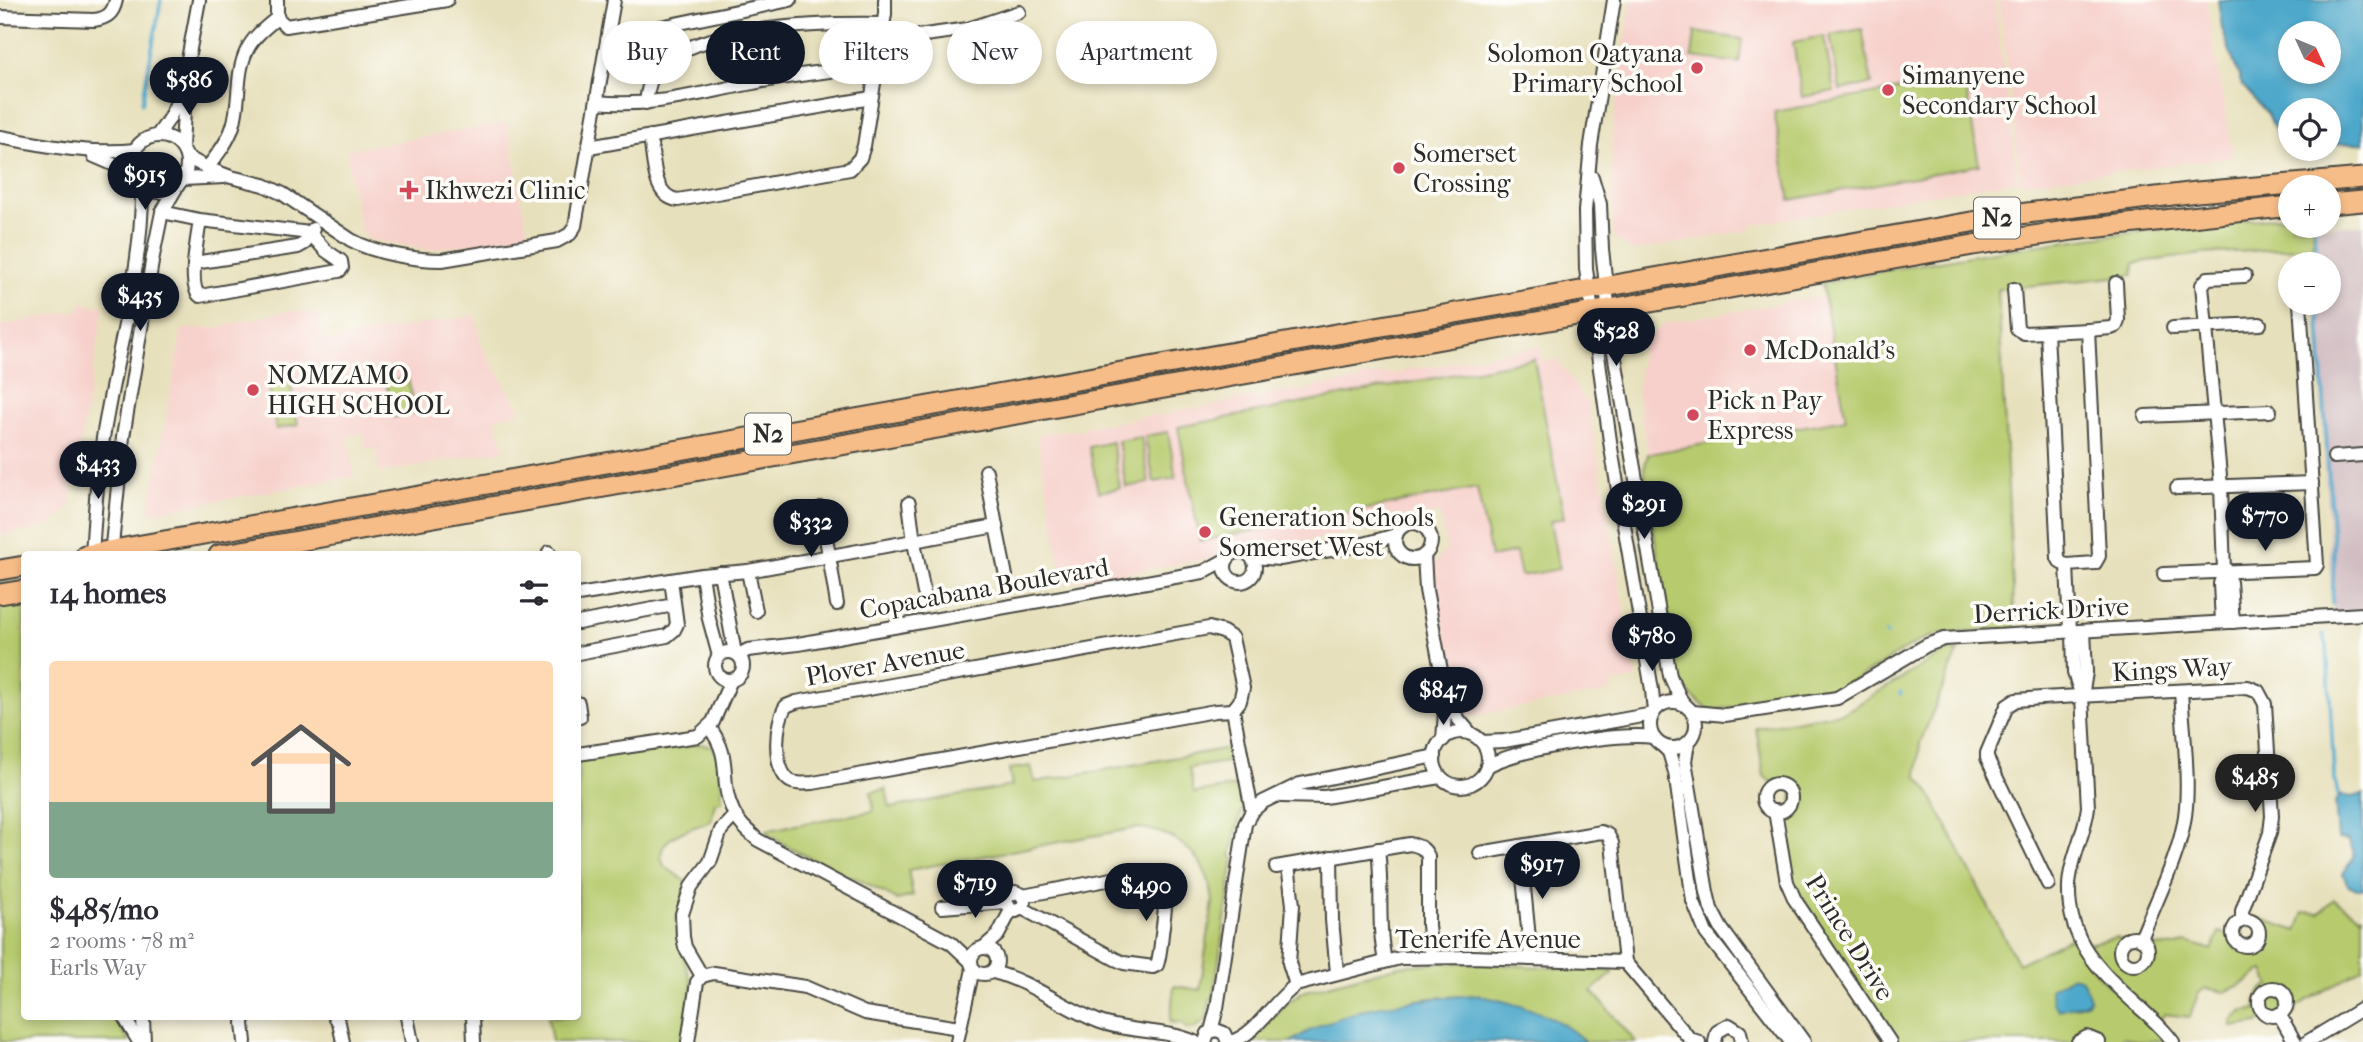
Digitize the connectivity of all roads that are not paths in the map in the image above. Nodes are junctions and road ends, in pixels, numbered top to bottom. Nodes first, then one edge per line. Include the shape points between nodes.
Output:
1 (116, 0) edge
2 (199, 0) edge
3 (277, 0) edge
4 (447, 0) edge
5 (614, 0) edge
6 (790, 0) edge
7 (885, 0) edge
8 (1614, 0) edge
9 (387, 5) edge
10 (1019, 12) dead end
11 (0, 17) edge
12 (611, 21) edge
13 (689, 21) edge
14 (883, 21) edge
15 (281, 22) junction
16 (819, 25) edge
17 (933, 34) edge
18 (602, 73) edge
19 (819, 73) edge
20 (185, 82) junction
21 (874, 84) edge
22 (871, 98) junction
23 (597, 102) junction
24 (646, 103) junction
25 (157, 136) junction
26 (0, 137) edge
27 (650, 137) junction
28 (589, 147) junction
29 (135, 150) junction
30 (80, 151) junction
31 (185, 152) junction
32 (207, 168) junction
33 (132, 173) junction
34 (231, 177) junction
35 (2363, 178) edge
36 (181, 182) junction
37 (142, 187) junction
38 (2363, 201) edge
39 (2341, 203) edge
40 (2278, 207) edge
41 (162, 212) junction
42 (319, 218) junction
43 (200, 220) junction
44 (310, 233) junction
45 (194, 263) junction
46 (2245, 276) dead end
47 (2116, 283) dead end
48 (1597, 287) junction
49 (2014, 289) dead end
50 (1600, 311) junction
51 (2301, 315) edge
52 (2260, 324) dead end
53 (2205, 327) junction
54 (2173, 328) dead end
55 (2088, 330) junction
56 (2047, 332) junction
57 (2270, 411) dead end
58 (2215, 413) junction
59 (2145, 416) dead end
60 (2363, 455) edge
61 (2334, 457) dead end
62 (986, 471) dead end
63 (2312, 483) junction
64 (2221, 486) junction
65 (2177, 488) dead end
66 (909, 503) dead end
67 (821, 508) dead end
68 (996, 527) junction
69 (1396, 536) junction
70 (914, 542) junction
71 (1364, 544) junction
72 (98, 551) edge
73 (99, 551) edge
74 (115, 551) edge
75 (242, 551) edge
76 (1403, 555) junction
77 (1424, 555) junction
78 (827, 557) junction
79 (1252, 557) junction
80 (1227, 559) junction
81 (1280, 559) junction
82 (2067, 565) junction
83 (21, 566) edge
84 (0, 570) edge
85 (748, 571) junction
86 (1255, 571) junction
87 (2224, 571) junction
88 (1203, 572) junction
89 (720, 573) junction
90 (2164, 574) dead end
91 (702, 575) junction
92 (1006, 576) dead end
93 (1228, 577) junction
94 (671, 580) junction
95 (21, 590) edge
96 (1426, 590) junction
97 (924, 593) dead end
98 (0, 594) edge
99 (581, 595) edge
100 (837, 604) dead end
101 (674, 605) junction
102 (755, 611) dead end
103 (2363, 614) edge
104 (581, 622) edge
105 (2228, 622) junction
106 (2076, 631) junction
107 (581, 652) edge
108 (719, 656) junction
109 (739, 658) junction
110 (718, 674) junction
111 (732, 680) junction
112 (2181, 691) junction
113 (1446, 697) junction
114 (2082, 697) junction
115 (721, 701) junction
116 (1233, 710) junction
117 (1690, 710) junction
118 (1758, 711) junction
119 (1654, 713) junction
120 (709, 727) junction
121 (1691, 737) junction
122 (1477, 738) junction
123 (1443, 740) junction
124 (1658, 742) junction
125 (581, 754) edge
126 (1435, 756) junction
127 (1487, 766) junction
128 (1440, 777) junction
129 (1278, 796) junction
130 (1252, 811) junction
131 (1776, 811) dead end
132 (735, 815) junction
133 (1520, 846) junction
134 (1378, 849) junction
135 (1480, 853) dead end
136 (1331, 857) junction
137 (2048, 884) dead end
138 (1016, 904) junction
139 (942, 907) dead end
140 (2242, 921) dead end
141 (2141, 939) dead end
142 (1431, 957) junction
143 (1531, 959) junction
144 (984, 961) junction
145 (1385, 961) junction
146 (1625, 962) junction
147 (1337, 973) junction
148 (702, 976) junction
149 (1296, 985) junction
150 (2363, 1008) edge
151 (2279, 1014) dead end
152 (126, 1020) edge
153 (143, 1020) edge
154 (244, 1020) edge
155 (338, 1020) edge
156 (408, 1020) edge
157 (472, 1020) edge
158 (959, 1028) junction
159 (1216, 1038) edge
160 (141, 1042) edge
161 (245, 1042) edge
162 (343, 1042) edge
163 (412, 1042) edge
164 (473, 1042) edge
165 (688, 1042) edge
166 (957, 1042) edge
167 (1699, 1042) edge
168 (1708, 1042) edge
169 (1715, 1042) edge
170 (1742, 1042) edge
171 (1791, 1042) edge
172 (1804, 1042) edge
173 (1890, 1042) edge
174 (2078, 1042) edge
175 (2099, 1042) edge
176 (2173, 1042) edge
177 (2295, 1042) edge
178 (2307, 1042) edge

1 - 11 street via 108,16 94,20
2 - 20 street
3 - 15 street
4 - 9 street
5 - 12 street
6 - 13 street
7 - 14 street
8 - 48 street via 1585,211
9 - 15 street
10 - 17 street via 968,29
15 - 32 street via 256,37 247,49 234,125
16 - 24 street via 753,32 706,42 678,54 659,67
18 - 23 street
19 - 24 street
20 - 25 street
20 - 31 street
21 - 22 street
22 - 27 street
22 - 27 street via 864,146 850,169 678,200 665,196 660,188
23 - 24 street
23 - 28 street
25 - 29 street
25 - 31 street via 166,137
26 - 30 street
27 - 28 street
28 - 42 street via 575,226 557,241 431,260 362,246
29 - 30 street
29 - 33 street
30 - 33 street
31 - 32 street
31 - 36 street via 188,165
32 - 34 street
33 - 37 street
34 - 36 street
34 - 42 street via 264,185
35 - 48 highway, N2 via 2024,213
36 - 37 street via 164,192
36 - 41 street
37 - 72 street via 142,224 98,479
38 - 39 highway
40 - 50 highway, N2 via 1973,244
41 - 43 street
41 - 73 street
42 - 44 street
43 - 44 street
43 - 45 street
44 - 45 street via 298,247
44 - 45 street via 341,261 341,270 200,296 195,290
46 - 53 street via 2204,282
47 - 55 street via 2118,323
48 - 50 street
48 - 74 highway, N2
49 - 56 street via 2017,329
50 - 75 highway, N2
50 - 117 street via 1670,676
50 - 119 street
51 - 63 street
52 - 53 street
53 - 54 street
53 - 58 street
55 - 56 street
55 - 82 street via 2099,556 2095,563
56 - 82 street via 2059,558
57 - 58 street
58 - 59 street
58 - 64 street
60 - 61 street
62 - 68 street, Copacabana Boulevard
63 - 64 street
63 - 87 street via 2316,567
64 - 65 street
64 - 87 street
66 - 70 street
67 - 78 street
68 - 70 street
68 - 92 street, Copacabana Boulevard
69 - 71 street
69 - 76 street
69 - 77 street via 1409,524 1425,528 1430,539
70 - 78 street
70 - 97 street
71 - 76 street
71 - 81 street
76 - 77 street via 1414,559
76 - 96 street
77 - 96 street
78 - 85 street
78 - 100 street
79 - 80 street via 1239,551
79 - 81 street
79 - 86 street
80 - 88 street, Copacabana Boulevard
80 - 93 street
81 - 86 street
82 - 106 street
83 - 84 highway
85 - 89 street
85 - 102 street
86 - 93 street via 1242,582
87 - 90 street
87 - 105 street via 2220,584
88 - 93 street, Copacabana Boulevard
88 - 109 street, Copacabana Boulevard via 773,648
89 - 91 street
89 - 109 street
91 - 94 street
91 - 108 street
94 - 99 street
94 - 101 street
95 - 98 highway
96 - 113 street
101 - 104 street
101 - 107 street via 677,624 667,636
103 - 105 street, Derrick Drive
105 - 106 street, Derrick Drive
106 - 114 street via 2074,673
106 - 118 street, Derrick Drive via 1944,639 1837,698
108 - 109 street via 727,652
108 - 110 street
109 - 111 street via 740,675
110 - 111 street
110 - 115 street
111 - 115 street
112 - 114 street, Kings Way
112 - 140 street, Kings Way via 2248,687 2262,696 2266,710 2272,816
112 - 141 street via 2185,815
113 - 122 street via 1455,715
113 - 123 street
114 - 137 street, Kings Way via 2010,703 1987,752 1989,766
114 - 176 street via 2088,807 2070,881 2071,915 2095,965
115 - 120 street
116 - 116 street, Plover Avenue via 1243,688 1232,638 1209,628 796,702 780,714 779,761 789,780 798,784
116 - 130 street, Plover Avenue
117 - 118 street, Derrick Drive via 1717,716
117 - 119 street via 1673,702
117 - 121 street via 1696,722
118 - 121 street, Derrick Drive via 1718,721
119 - 122 street via 1516,739
119 - 124 street via 1650,726
120 - 125 street via 694,738
120 - 132 street via 725,756 726,789
121 - 124 street via 1678,748
121 - 172 street via 1685,761 1711,909
122 - 123 street via 1454,733
122 - 127 street via 1488,754
123 - 126 street
124 - 127 street via 1633,735 1511,755
124 - 171 street via 1669,752 1675,772 1699,920
126 - 128 street
126 - 129 street via 1300,784
127 - 128 street via 1480,778 1465,786
128 - 129 street via 1325,797
129 - 130 street
130 - 159 street via 1245,824
131 - 173 street, Prince Drive via 1787,882 1795,900
132 - 144 street via 758,840
132 - 148 street via 720,831 710,862 691,887 682,915 685,947
133 - 135 street
133 - 143 street
133 - 146 street via 1601,832 1608,835
134 - 136 street
134 - 142 street via 1410,844 1425,849
134 - 145 street via 1380,938
136 - 147 street
136 - 149 street via 1282,866 1293,905 1289,963
138 - 138 street via 1138,874 1150,876 1166,897 1158,962 1153,967 1124,963
138 - 139 street
138 - 144 street
142 - 143 street, Tenerife Avenue
142 - 145 street, Tenerife Avenue
143 - 146 street, Tenerife Avenue
144 - 158 street
144 - 159 street via 1109,1024
145 - 147 street, Tenerife Avenue
146 - 167 street via 1690,1039
147 - 149 street, Tenerife Avenue
148 - 158 street via 714,973 805,987 865,1013
148 - 165 street via 696,986
149 - 159 street, Tenerife Avenue via 1248,1031
150 - 178 street
151 - 177 street
152 - 160 street
153 - 160 street
154 - 161 street
155 - 162 street
156 - 163 street
157 - 164 street
158 - 166 street
168 - 169 street
169 - 170 street via 1717,1032 1729,1025 1740,1032
174 - 175 street via 2087,1037

